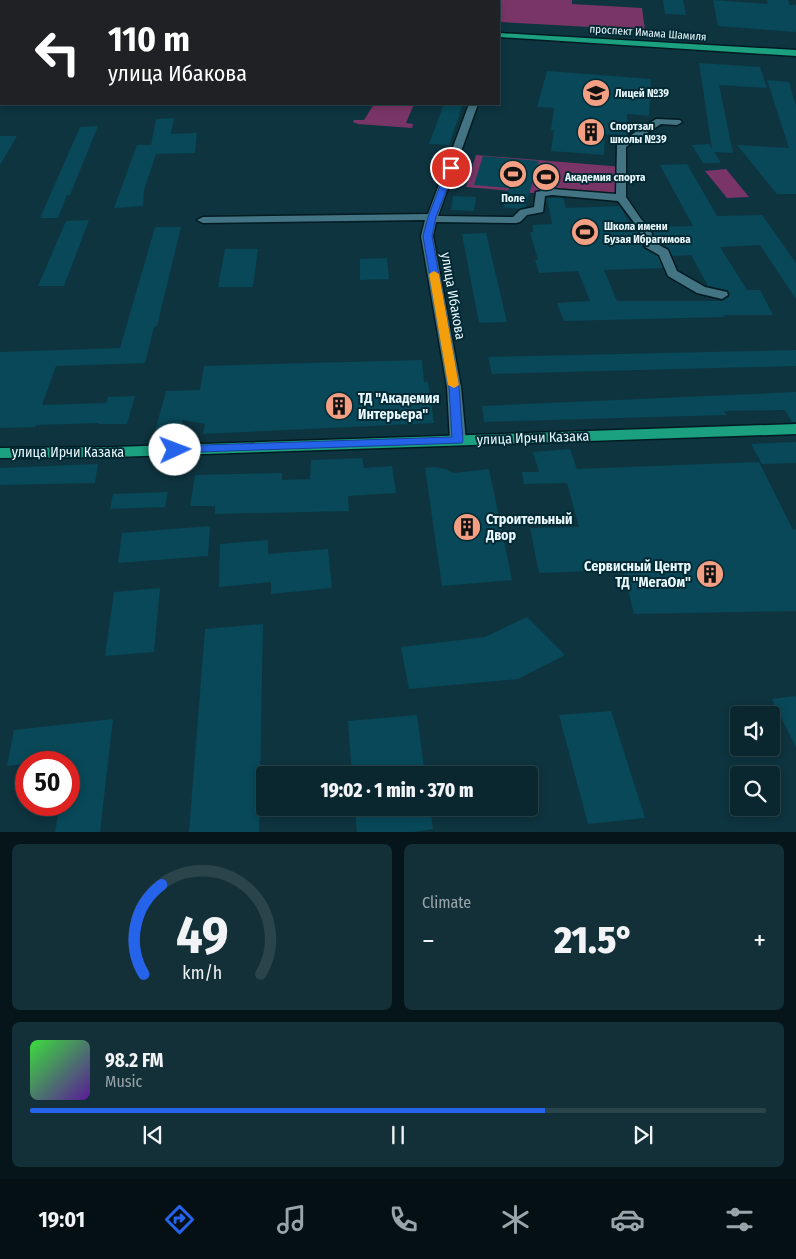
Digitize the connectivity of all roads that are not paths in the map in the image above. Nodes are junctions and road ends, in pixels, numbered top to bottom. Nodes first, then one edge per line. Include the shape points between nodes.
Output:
1 (500, 35) edge
2 (500, 39) edge
3 (659, 48) junction
4 (796, 53) edge
5 (796, 57) edge
6 (473, 105) edge
7 (677, 122) dead end
8 (621, 198) junction
9 (432, 218) junction
10 (203, 220) dead end
11 (722, 295) dead end
12 (796, 429) edge
13 (458, 441) junction
14 (0, 453) edge

1 - 3 main road, проспект Имама Шамиля
2 - 3 main road, проспект Имама Шамиля
3 - 4 main road, проспект Имама Шамиля
3 - 5 main road, проспект Имама Шамиля
6 - 9 street, улица Ибакова
7 - 8 street via 659,121 621,146
8 - 9 street via 552,192 540,194 539,210 524,212 516,220
8 - 11 street via 630,206 637,224 644,228 649,244 664,253 672,273 701,290
9 - 10 street
9 - 13 street, улица Ибакова via 428,236 454,387
12 - 13 main road, улица Ирчи Казака
13 - 14 main road, улица Ирчи Казака

